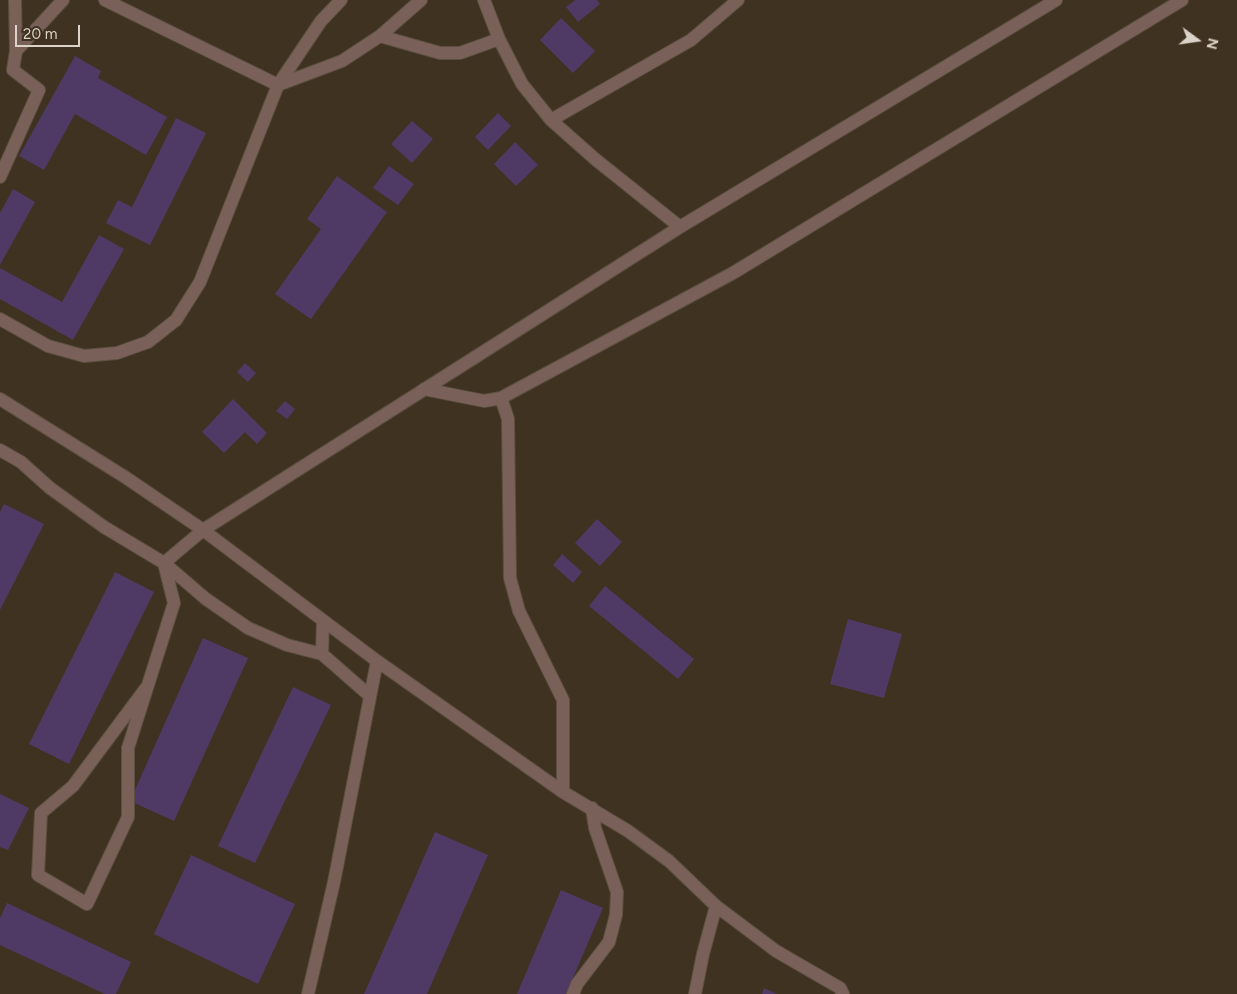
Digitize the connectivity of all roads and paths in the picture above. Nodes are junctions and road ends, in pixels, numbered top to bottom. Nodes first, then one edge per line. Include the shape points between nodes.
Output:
1 (15, 0) edge
2 (62, 0) edge
3 (105, 0) edge
4 (341, 0) edge
5 (422, 0) edge
6 (484, 0) edge
7 (738, 0) edge
8 (1056, 0) edge
9 (1182, 0) edge
10 (380, 36) junction
11 (499, 39) junction
12 (16, 51) junction
13 (278, 85) junction
14 (551, 120) junction
15 (0, 177) edge
16 (680, 227) junction
17 (0, 319) edge
18 (424, 389) junction
19 (501, 398) junction
20 (0, 399) edge
21 (0, 450) edge
22 (203, 530) junction
23 (164, 563) junction
24 (322, 621) junction
25 (322, 654) junction
26 (377, 661) junction
27 (146, 688) junction
28 (370, 696) junction
29 (563, 792) junction
30 (592, 808) junction
31 (716, 906) junction
32 (308, 994) edge
33 (573, 994) edge
34 (695, 994) edge
35 (843, 994) edge

1 - 12 street
2 - 12 street
3 - 13 street
4 - 13 street via 321,21
5 - 10 street
6 - 11 street
7 - 14 street via 691,40
8 - 16 street
9 - 19 street via 733,273
10 - 11 street via 440,53 460,53
10 - 13 street via 342,62
11 - 14 street via 522,84
12 - 15 street via 13,70 39,90
13 - 17 street via 200,282 176,320 148,342 117,353 84,356 48,346
14 - 16 street
16 - 18 street
18 - 19 street via 484,401
18 - 22 street
19 - 29 street via 508,419 510,578 519,611 563,700
20 - 22 street
21 - 23 street via 21,462 50,488 104,527
22 - 23 street
22 - 24 street
23 - 25 street via 206,599 248,628
23 - 27 street via 174,604
24 - 25 street
24 - 26 street
25 - 28 street
26 - 28 street
26 - 29 street
27 - 27 street via 73,786 41,812 38,875 87,904 128,818 128,748
28 - 32 street via 334,882
29 - 30 street
30 - 31 street via 669,861
30 - 33 street via 595,828 617,892 616,915 609,942
31 - 34 street
31 - 35 street via 776,950 840,988

